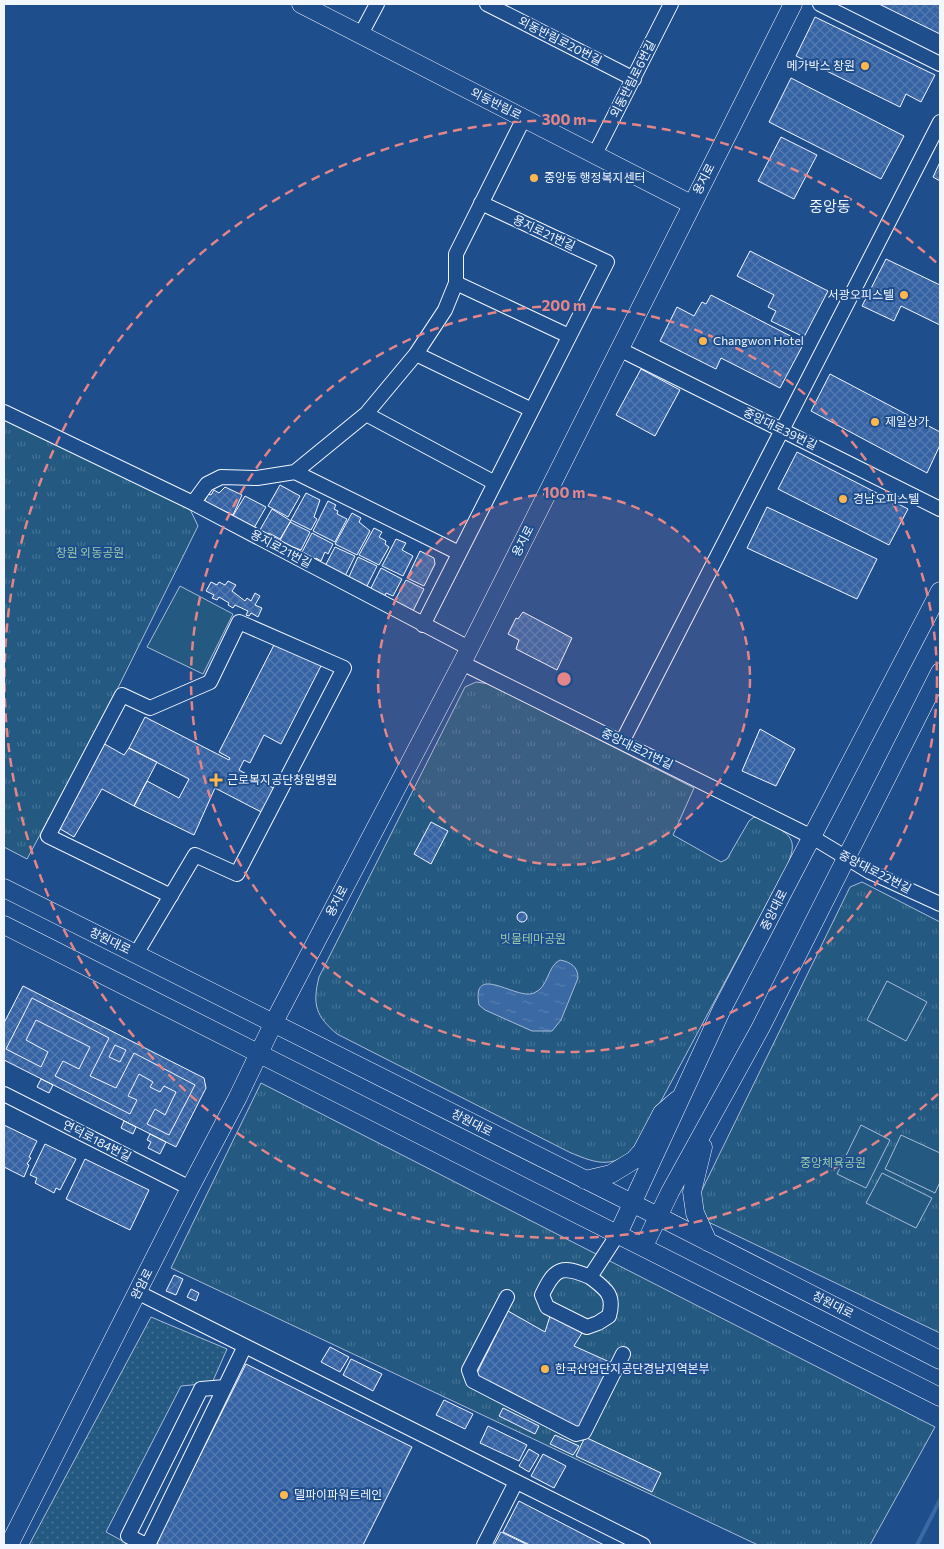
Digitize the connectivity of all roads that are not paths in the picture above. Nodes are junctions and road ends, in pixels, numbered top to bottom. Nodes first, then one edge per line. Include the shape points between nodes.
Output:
1 (301, 4) edge
2 (377, 4) edge
3 (487, 4) edge
4 (792, 4) edge
5 (820, 4) edge
6 (665, 6) edge
7 (361, 34) junction
8 (940, 64) edge
9 (634, 79) junction
10 (524, 118) junction
11 (940, 122) edge
12 (595, 154) junction
13 (481, 203) junction
14 (691, 204) junction
15 (456, 283) junction
16 (569, 336) junction
17 (618, 349) junction
18 (416, 354) junction
19 (532, 410) junction
20 (4, 412) edge
21 (366, 414) junction
22 (782, 430) junction
23 (295, 472) junction
24 (495, 483) junction
25 (193, 503) junction
26 (940, 509) edge
27 (459, 553) junction
28 (940, 590) edge
29 (423, 625) junction
30 (466, 656) junction
31 (940, 672) edge
32 (622, 742) junction
33 (812, 837) junction
34 (845, 858) junction
35 (4, 888) edge
36 (170, 896) junction
37 (940, 904) edge
38 (4, 925) edge
39 (136, 954) junction
40 (274, 1022) junction
41 (260, 1054) junction
42 (685, 1093) junction
43 (4, 1094) edge
44 (704, 1131) junction
45 (585, 1180) junction
46 (190, 1188) junction
47 (634, 1204) junction
48 (658, 1216) junction
49 (618, 1234) junction
50 (708, 1242) junction
51 (644, 1246) junction
52 (590, 1277) junction
53 (137, 1292) junction
54 (507, 1297) dead end
55 (245, 1346) junction
56 (623, 1354) dead end
57 (939, 1360) edge
58 (225, 1387) junction
59 (933, 1393) edge
60 (516, 1482) junction
61 (9, 1545) edge
62 (147, 1545) edge
63 (484, 1545) edge
64 (643, 1545) edge

1 - 7 main road, 외동반림로
2 - 7 street
3 - 9 street, 외동반림로20번길
4 - 14 main road, 용지로
5 - 8 street
6 - 9 street, 외동반림로6번길
7 - 10 main road, 외동반림로
9 - 12 street, 외동반림로6번길
10 - 12 main road, 외동반림로
10 - 13 street
11 - 22 street
12 - 14 main road, 외동반림로
13 - 15 street via 456,254
13 - 16 street, 용지로21번길 via 607,262
14 - 17 main road, 용지로
15 - 16 street
15 - 18 street via 445,310
16 - 19 street
17 - 22 street, 중앙대로39번길
17 - 30 main road, 용지로
18 - 19 street
18 - 21 street
19 - 24 street
20 - 25 street, 용지로21번길
21 - 23 street
21 - 24 street
22 - 26 street, 중앙대로39번길
22 - 32 street
23 - 25 street via 257,478 221,477 207,484
23 - 27 street
24 - 27 street
25 - 29 street, 용지로21번길
27 - 29 street
28 - 33 main road, 중앙대로
29 - 30 street, 용지로21번길
30 - 32 street, 중앙대로21번길
30 - 40 main road, 용지로
31 - 34 main road
32 - 33 street, 중앙대로21번길
33 - 34 street, 중앙대로22번길
33 - 42 main road, 중앙대로 via 721,1012
34 - 37 street, 중앙대로22번길
34 - 44 main road via 761,1027
35 - 39 main road, 창원대로
36 - 36 street via 195,855 237,874 344,668 239,622 210,682 150,708 122,695 48,836
36 - 39 street
38 - 41 main road
39 - 40 main road, 창원대로
40 - 41 main road, 완암로
40 - 45 main road, 창원대로
41 - 46 main road, 완암로
41 - 49 main road
42 - 45 main road via 662,1113 634,1160 611,1174
42 - 47 main road, 중앙대로
43 - 46 street, 연덕로184번길
44 - 48 main road
44 - 50 main road via 703,1155 692,1192 695,1212
45 - 47 main road, 창원대로
46 - 53 main road, 완암로
47 - 48 main road, 창원대로
47 - 49 main road, 중앙대로
48 - 50 main road, 창원대로
48 - 51 main road
49 - 51 main road
49 - 52 street
50 - 57 main road, 창원대로
51 - 59 main road
52 - 52 street via 571,1269 559,1270 550,1278 542,1295 547,1307 587,1327 604,1320 609,1316 612,1304 606,1290
53 - 55 street
53 - 61 main road, 완암로
54 - 56 street via 469,1370 472,1381 576,1434 584,1432
55 - 58 street
55 - 60 street
58 - 62 street
58 - 62 street via 201,1389 128,1536
60 - 63 street
60 - 64 street

